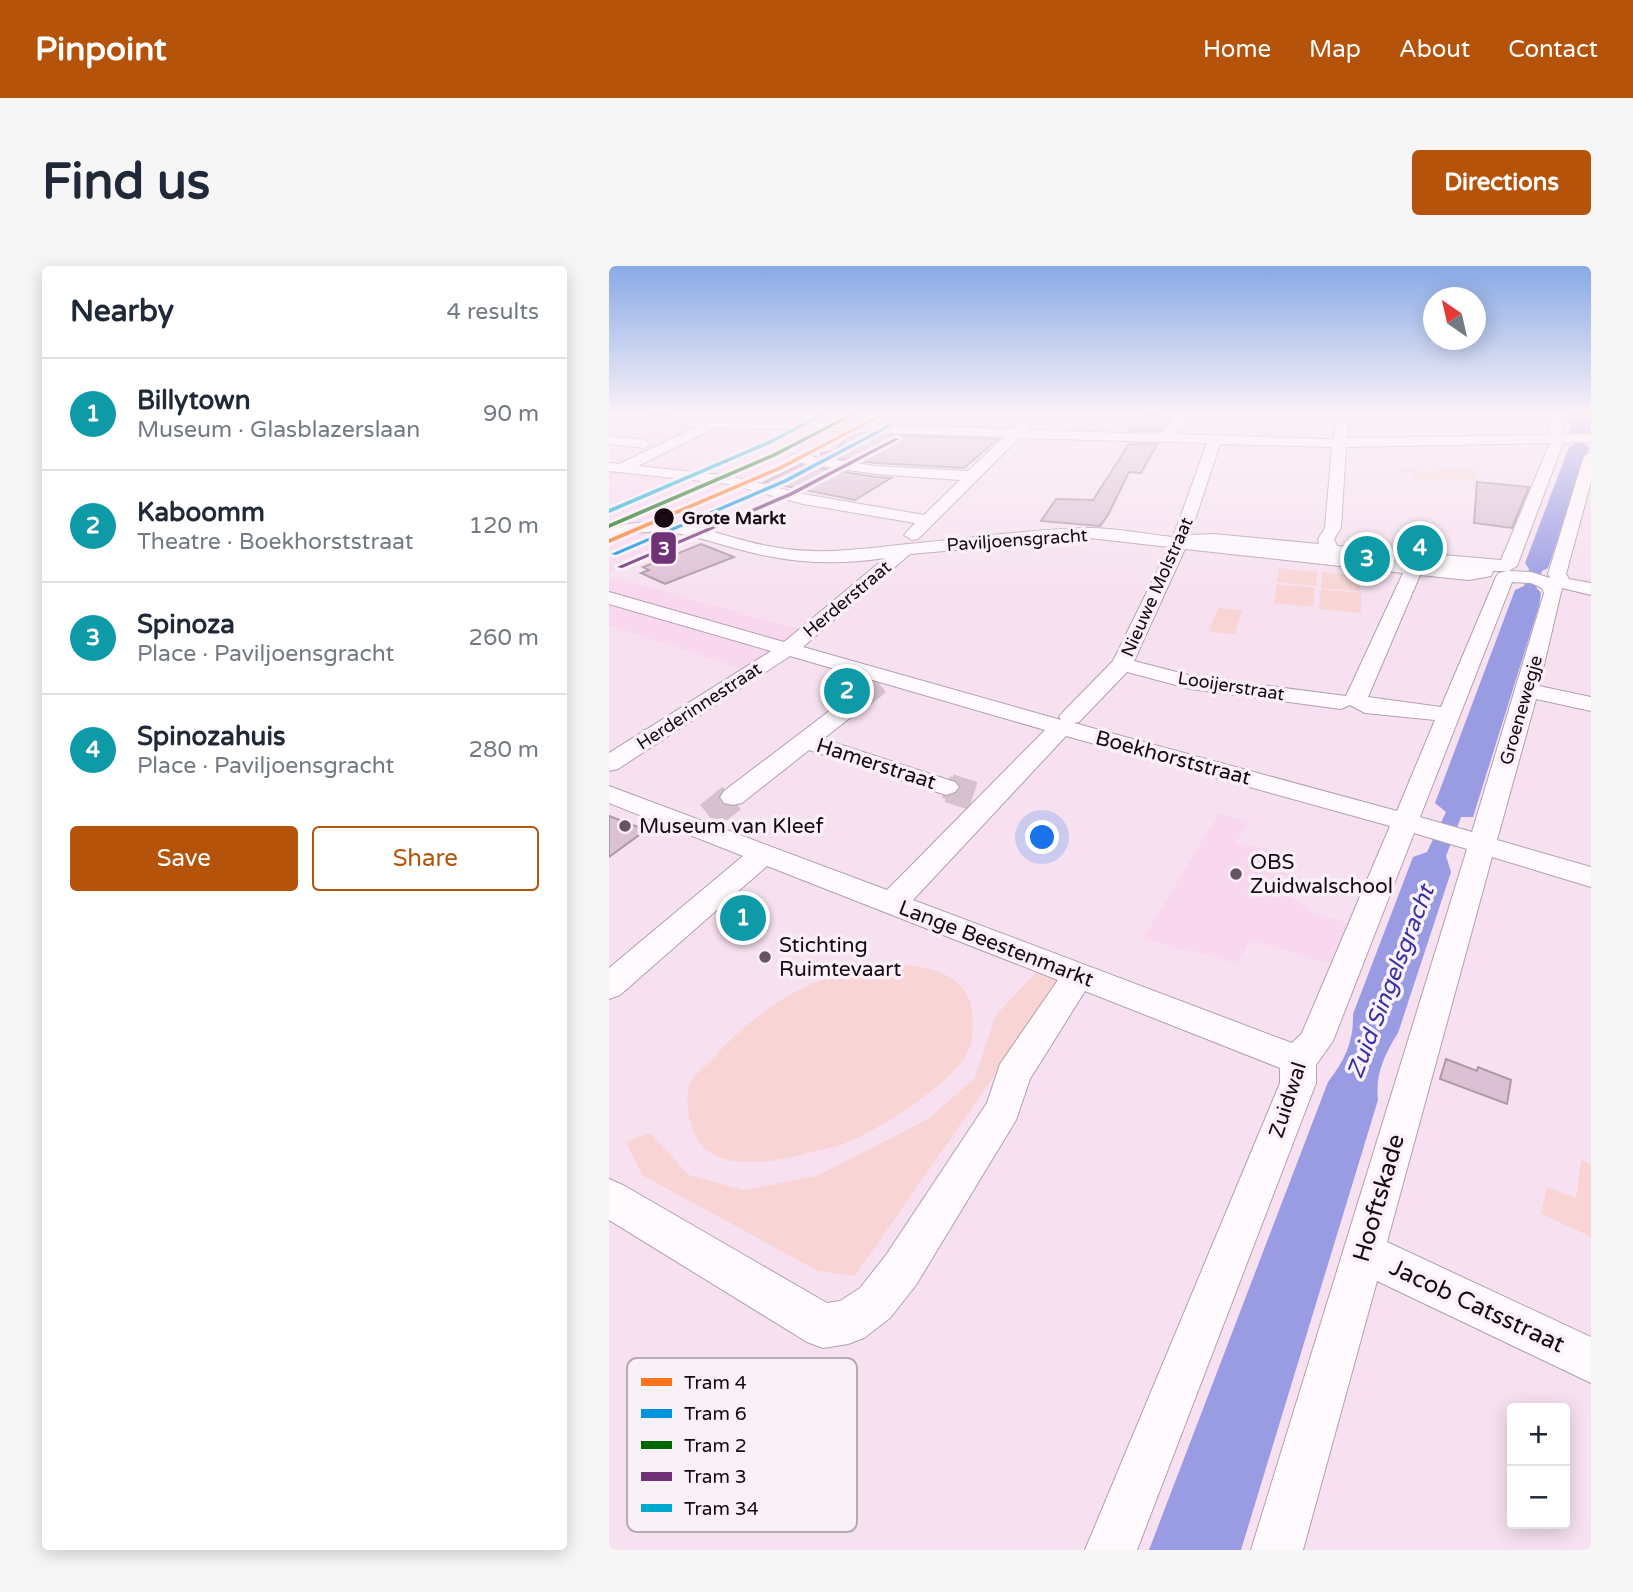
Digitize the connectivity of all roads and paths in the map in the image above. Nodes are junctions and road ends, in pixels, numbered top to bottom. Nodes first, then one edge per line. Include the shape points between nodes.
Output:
1 (658, 474) edge
2 (939, 474) edge
3 (1203, 474) edge
4 (1335, 474) edge
5 (1549, 474) edge
6 (1589, 474) edge
7 (972, 476) joint
8 (1585, 500) edge
9 (619, 518) edge
10 (927, 520) junction
11 (666, 521) junction
12 (609, 533) edge
13 (1180, 541) junction
14 (609, 548) edge
15 (901, 550) junction
16 (1327, 555) junction
17 (1478, 565) junction
18 (1414, 569) junction
19 (1519, 575) junction
20 (1591, 589) edge
21 (609, 598) edge
22 (789, 649) junction
23 (1122, 664) junction
24 (876, 686) junction
25 (1527, 690) junction
26 (1350, 703) junction
27 (1591, 704) edge
28 (1448, 715) junction
29 (1066, 722) junction
30 (806, 741) junction
31 (609, 765) edge
32 (946, 788) tunnel mouth
33 (609, 794) edge
34 (733, 797) tunnel mouth
35 (1418, 826) junction
36 (1470, 842) junction
37 (764, 853) junction
38 (1591, 877) edge
39 (892, 903) junction
40 (1078, 976) junction
41 (609, 986) edge
42 (1298, 1060) junction
43 (609, 1198) edge
44 (1364, 1253) junction
45 (1591, 1360) edge
46 (1111, 1550) edge
47 (1277, 1550) edge

1 - 10 street via 729,480 803,499
2 - 7 street
3 - 13 street, Nieuwe Molstraat
4 - 16 street via 1333,528 1339,537
5 - 19 street, Zuidwal
6 - 8 street
7 - 10 street, Herderstraat
8 - 20 street via 1557,575 1563,583
9 - 11 street
10 - 15 street, Herderstraat
11 - 12 street
11 - 14 street
11 - 15 street, Paviljoensgracht via 765,551 802,556 878,556
13 - 15 street, Paviljoensgracht via 1090,534
13 - 16 street, Paviljoensgracht
13 - 23 street, Nieuwe Molstraat
15 - 22 street, Herderstraat
16 - 17 street, Paviljoensgracht
16 - 18 street, Paviljoensgracht
17 - 18 street, Paviljoensgracht via 1484,573
17 - 19 street, Paviljoensgracht
18 - 26 street via 1356,699
19 - 25 street, Groenewegje via 1553,588
19 - 28 street, Zuidwal
21 - 22 street, Boekhorststraat
22 - 24 street, Boekhorststraat
22 - 31 street, Herderinnestraat
23 - 26 street, Looijerstraat via 1191,682
23 - 29 street, Nieuwe Molstraat
24 - 29 street, Boekhorststraat
24 - 30 street
25 - 27 street
25 - 36 street, Groenewegje
26 - 28 street, Looijerstraat
28 - 35 street, Zuidwal
29 - 35 street, Boekhorststraat
29 - 39 street via 981,799
30 - 32 street, Hamerstraat
30 - 34 street
33 - 37 street, Lange Beestenmarkt via 702,821
35 - 36 street, Boekhorststraat
35 - 42 street, Zuidwal via 1316,1041
36 - 38 street, Boekhorststraat
36 - 44 street, Hooftskade
37 - 39 street, Lange Beestenmarkt
37 - 41 street
39 - 40 street, Lange Beestenmarkt
40 - 42 street, Lange Beestenmarkt
40 - 43 street via 1013,1075 1003,1109 901,1270 874,1303 848,1322 823,1326
42 - 46 street, Zuidwal via 1298,1083
44 - 45 street, Jacob Catsstraat
44 - 47 street, Hooftskade

